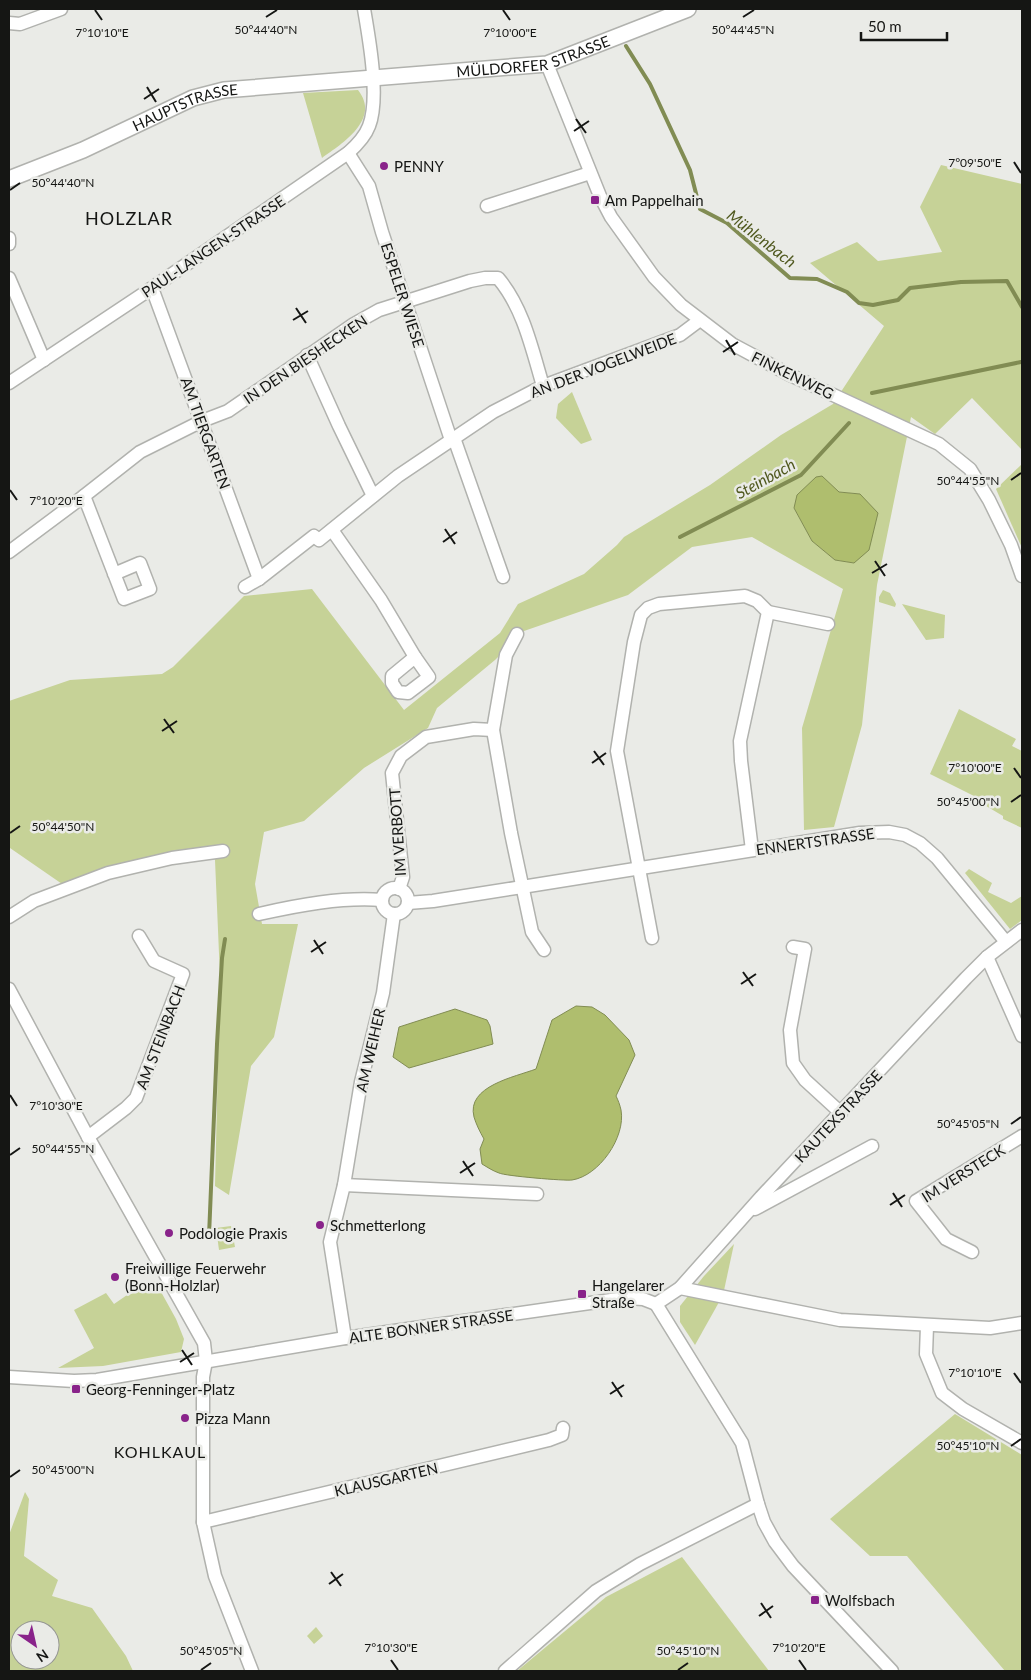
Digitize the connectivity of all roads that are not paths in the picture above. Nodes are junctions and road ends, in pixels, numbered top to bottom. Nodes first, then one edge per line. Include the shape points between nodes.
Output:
1 (61, 9) edge
2 (364, 9) edge
3 (688, 9) edge
4 (9, 23) edge
5 (547, 64) junction
6 (373, 78) junction
7 (348, 154) junction
8 (590, 173) junction
9 (9, 179) edge
10 (487, 206) dead end
11 (9, 238) edge
12 (9, 244) edge
13 (9, 278) edge
14 (152, 288) junction
15 (405, 302) junction
16 (700, 320) junction
17 (307, 354) junction
18 (44, 360) junction
19 (9, 383) edge
20 (543, 386) junction
21 (202, 421) junction
22 (453, 439) junction
23 (84, 496) junction
24 (373, 496) junction
25 (332, 530) junction
26 (9, 552) edge
27 (114, 574) dead end
28 (261, 576) junction
29 (1022, 576) edge
30 (503, 577) dead end
31 (245, 586) dead end
32 (768, 612) junction
33 (828, 624) dead end
34 (517, 634) dead end
35 (415, 657) dead end
36 (493, 730) junction
37 (752, 850) junction
38 (223, 851) dead end
39 (638, 868) junction
40 (522, 887) junction
41 (399, 889) junction
42 (382, 900) junction
43 (408, 904) junction
44 (259, 914) dead end
45 (394, 914) junction
46 (9, 917) edge
47 (1022, 930) edge
48 (139, 936) dead end
49 (652, 938) dead end
50 (1006, 942) junction
51 (793, 948) dead end
52 (544, 950) dead end
53 (987, 956) junction
54 (9, 989) edge
55 (1022, 1036) edge
56 (841, 1112) junction
57 (88, 1136) junction
58 (1022, 1136) edge
59 (872, 1146) dead end
60 (344, 1185) junction
61 (537, 1194) dead end
62 (748, 1213) junction
63 (972, 1252) dead end
64 (680, 1288) junction
65 (656, 1304) junction
66 (1022, 1322) edge
67 (927, 1326) junction
68 (345, 1338) junction
69 (206, 1361) junction
70 (9, 1377) edge
71 (563, 1428) dead end
72 (1022, 1443) edge
73 (760, 1508) junction
74 (202, 1522) junction
75 (252, 1671) edge
76 (505, 1671) edge
77 (892, 1671) edge

1 - 4 street via 20,24
2 - 6 street, PAUL-LANGEN-STRASSE
3 - 5 main road, MÜLDORFER STRASSE
5 - 6 main road, MÜLDORFER STRASSE
5 - 8 street, FINKENWEG
6 - 7 street, PAUL-LANGEN-STRASSE via 370,125
6 - 9 main road, HAUPTSTRASSE via 209,93
7 - 14 street, PAUL-LANGEN-STRASSE
7 - 15 street, ESPELER WIESE via 369,186
8 - 10 street
8 - 16 street, FINKENWEG via 611,217 630,244 661,284
11 - 12 street
13 - 18 street
14 - 18 street, PAUL-LANGEN-STRASSE
14 - 21 street, AM TIERGARTEN
15 - 17 street, IN DEN BIESHECKEN via 378,310
15 - 20 street, IN DEN BIESHECKEN via 470,281 498,278 506,287 526,329
15 - 22 street, ESPELER WIESE
16 - 20 street, AN DER VOGELWEIDE via 680,335
16 - 29 street, FINKENWEG via 732,344 788,374 939,444 970,469 1011,545
17 - 21 street, IN DEN BIESHECKEN via 228,411
17 - 24 street
18 - 19 street, PAUL-LANGEN-STRASSE
20 - 22 street, AN DER VOGELWEIDE via 493,412
21 - 23 street, IN DEN BIESHECKEN via 140,452
21 - 28 street, AM TIERGARTEN
22 - 24 street, AN DER VOGELWEIDE
22 - 30 street
23 - 26 street, IN DEN BIESHECKEN
23 - 27 street
24 - 25 street, AN DER VOGELWEIDE
25 - 28 street, AN DER VOGELWEIDE via 319,540 314,536
25 - 35 street via 381,600
28 - 31 street
32 - 33 street
32 - 37 street via 740,741
32 - 39 street via 757,601 745,596 659,604 641,614 618,751
34 - 36 street via 506,655
36 - 40 street
36 - 41 street, IM VERBOTT via 474,729 426,738 401,756 392,773 403,877
37 - 39 street, ENNERTSTRASSE
37 - 50 street, ENNERTSTRASSE via 860,832 905,835 937,858
38 - 46 street via 172,858 108,873 34,901
39 - 40 street, ENNERTSTRASSE
39 - 49 street
40 - 43 street, ENNERTSTRASSE
40 - 52 street via 532,932
41 - 42 street via 388,891
41 - 43 street via 406,895
42 - 44 street via 303,904
42 - 45 street via 386,911
43 - 45 street via 405,910
45 - 60 street, AM WEIHER via 383,993 361,1082
47 - 50 street, KAUTEXSTRASSE
48 - 57 street, AM STEINBACH via 154,961 184,974 136,1098
50 - 53 street, KAUTEXSTRASSE
51 - 56 street via 806,949 790,1030 793,1063 805,1080
53 - 55 street
53 - 56 street, KAUTEXSTRASSE
54 - 57 street
56 - 62 street, KAUTEXSTRASSE
57 - 69 street via 194,1322 204,1343
58 - 63 street, IM VERSTECK via 916,1201 946,1239
59 - 62 street
60 - 61 street
60 - 68 street, AM WEIHER via 330,1242
62 - 64 street, KAUTEXSTRASSE
64 - 65 street, KAUTEXSTRASSE
64 - 67 street via 840,1320
65 - 68 street, ALTE BONNER STRASSE via 625,1298
65 - 73 street via 742,1443
66 - 67 street via 990,1328
67 - 72 street via 926,1354 942,1393
68 - 69 street, ALTE BONNER STRASSE
69 - 70 street, ALTE BONNER STRASSE via 97,1380
69 - 74 street via 203,1377
71 - 74 street, KLAUSGARTEN via 562,1435 549,1440
73 - 76 street via 640,1564 596,1591
73 - 77 street via 775,1542 793,1566
74 - 75 street via 215,1576

